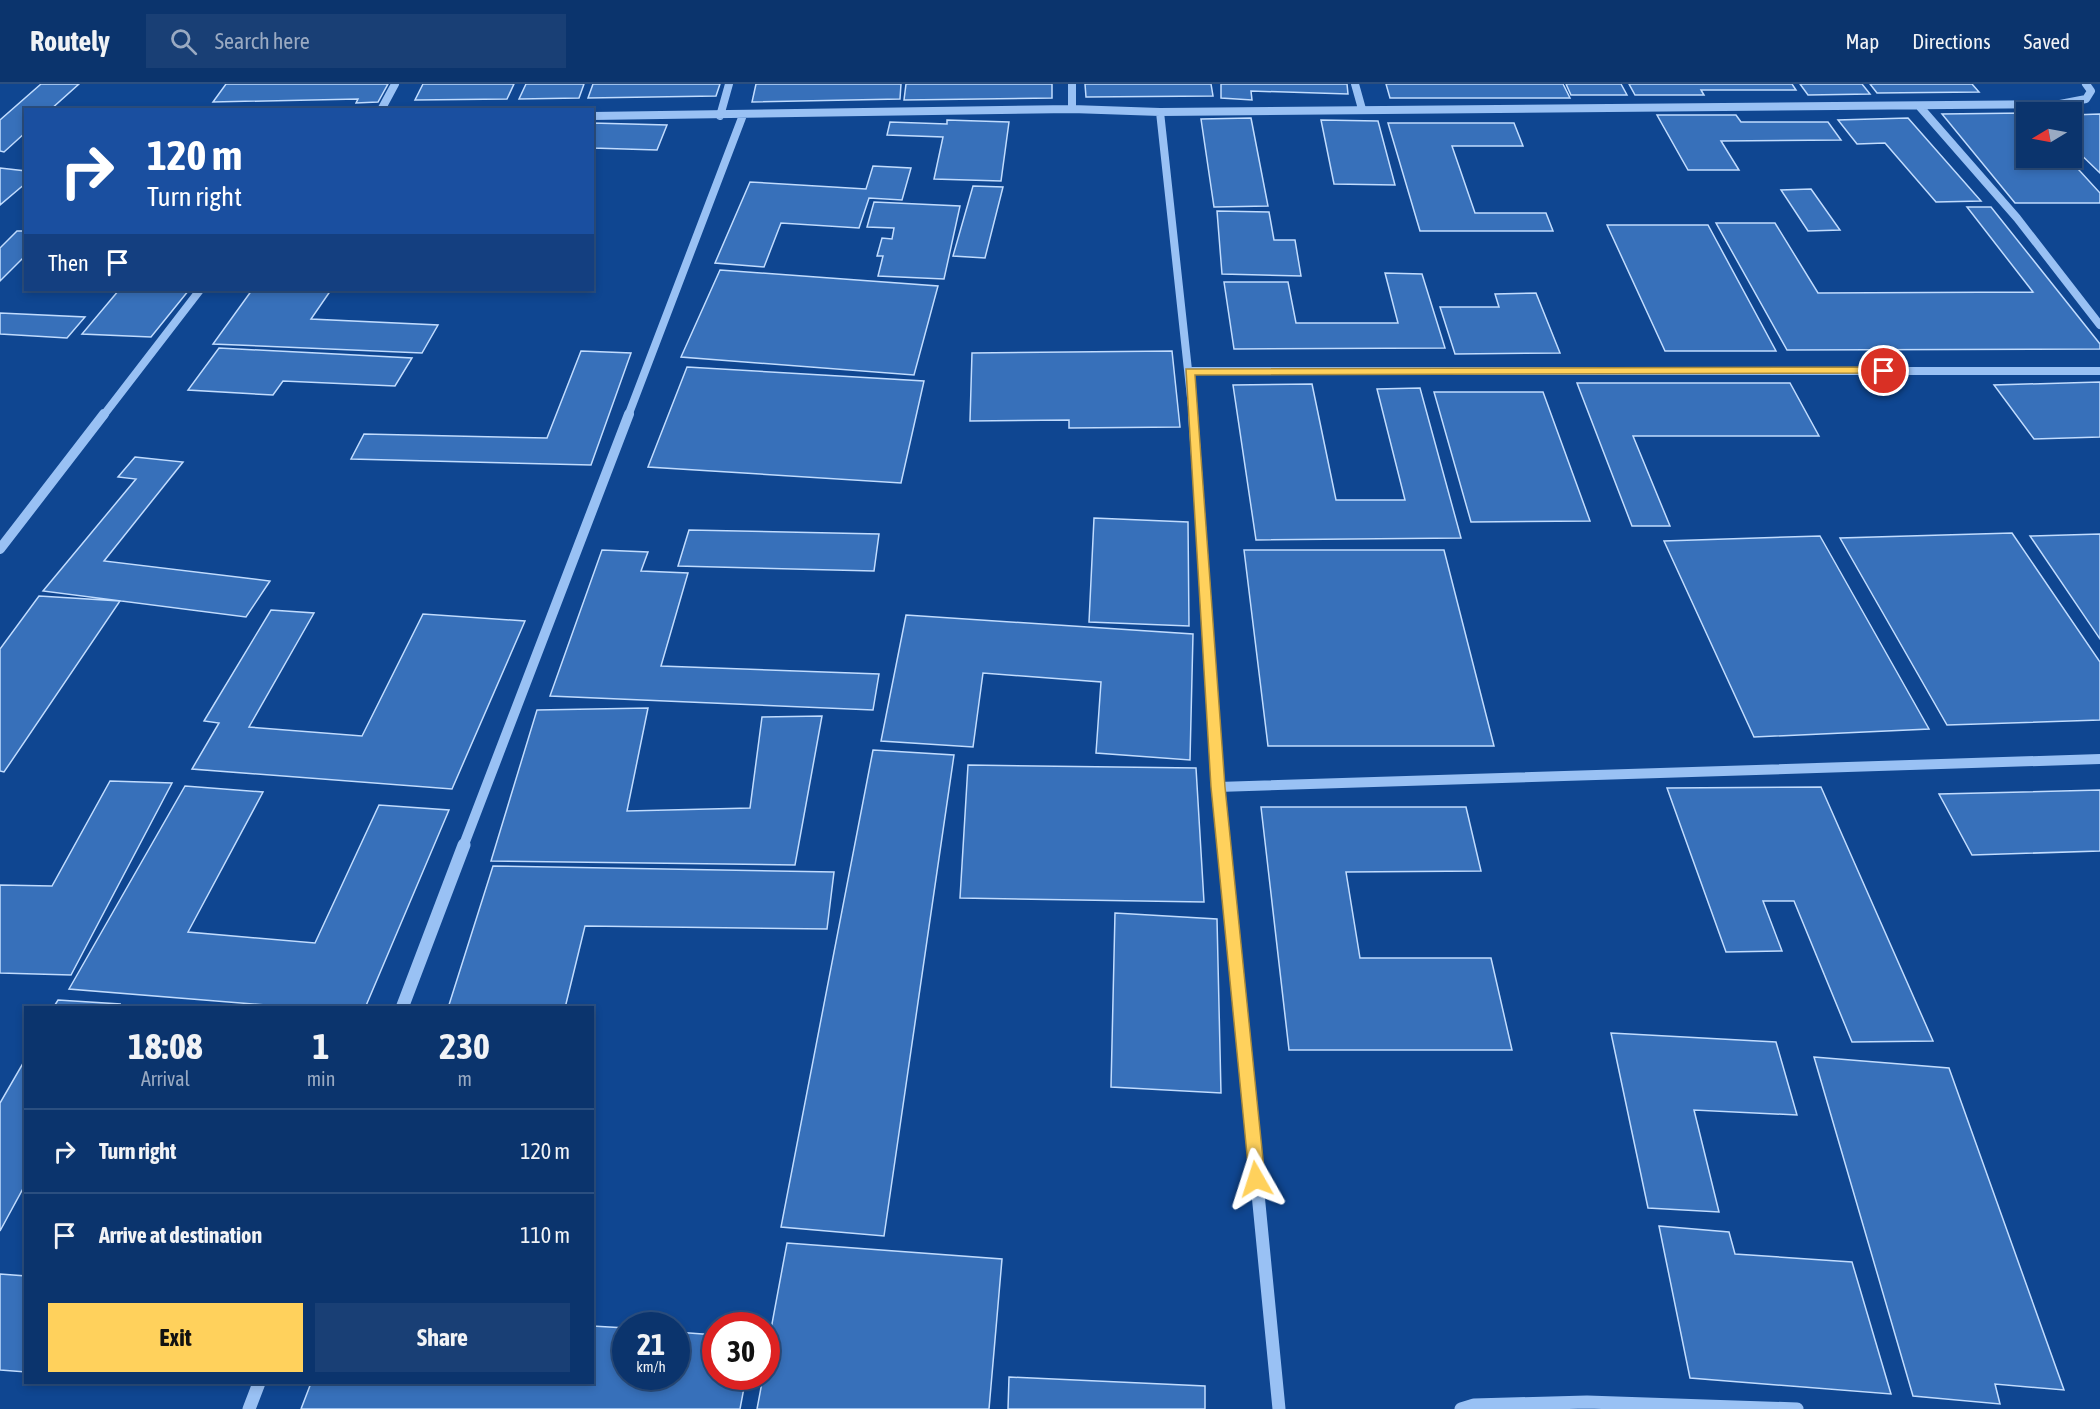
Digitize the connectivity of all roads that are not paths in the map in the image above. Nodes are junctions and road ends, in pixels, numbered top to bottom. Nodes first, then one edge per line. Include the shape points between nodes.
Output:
1 (395, 84) edge
2 (729, 84) edge
3 (1072, 84) edge
4 (1355, 84) edge
5 (2086, 84) edge
6 (1920, 107) junction
7 (382, 108) edge
8 (1072, 109) junction
9 (1362, 109) junction
10 (1160, 112) junction
11 (743, 115) junction
12 (594, 116) edge
13 (720, 116) junction
14 (199, 291) edge
15 (2100, 325) edge
16 (1190, 371) junction
17 (2100, 371) edge
18 (0, 549) edge
19 (2100, 759) edge
20 (1218, 787) junction
21 (403, 1006) edge
22 (259, 1384) edge
23 (249, 1409) edge
24 (1279, 1409) edge
25 (1461, 1409) edge
26 (1797, 1409) edge

1 - 7 street
2 - 13 street
3 - 8 street
4 - 9 street
5 - 6 street via 2090,96 2074,103
6 - 9 street
6 - 15 street via 2016,218
8 - 10 street
8 - 11 street
9 - 10 street
10 - 16 street
11 - 13 street
11 - 21 street
12 - 13 street
14 - 18 street
16 - 17 street
16 - 20 street
19 - 20 street
20 - 24 street
22 - 23 street
25 - 26 street via 1474,1405 1587,1402

